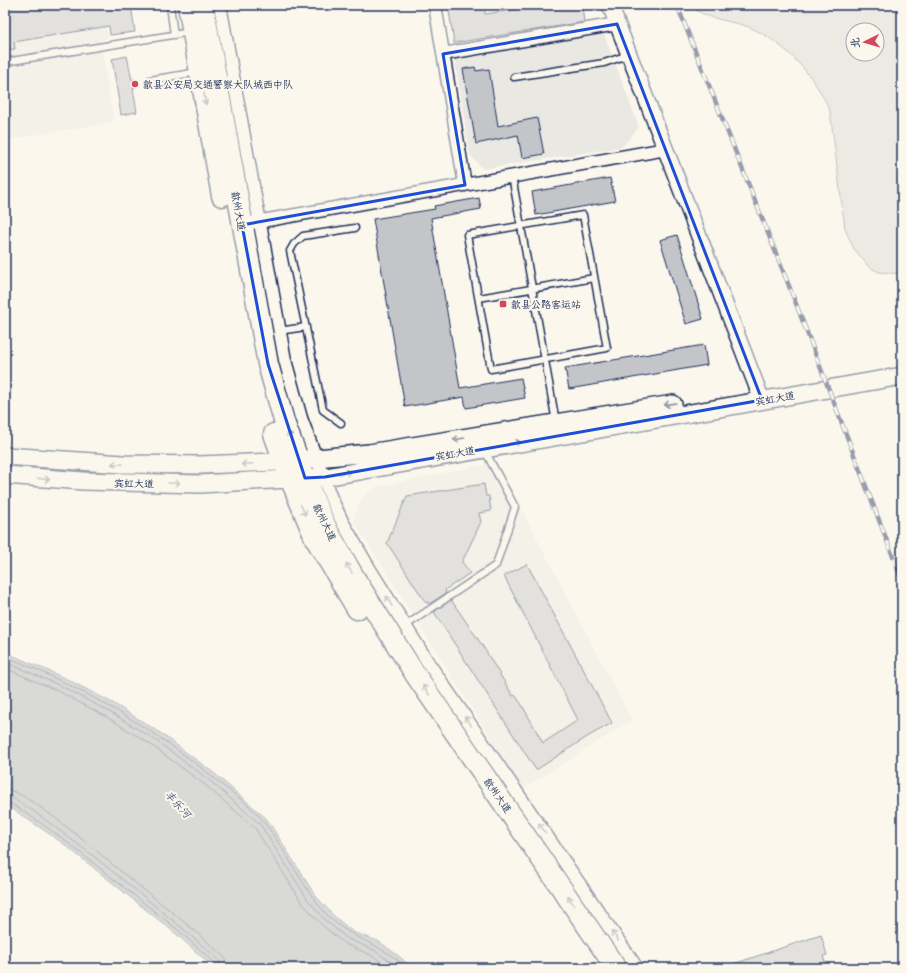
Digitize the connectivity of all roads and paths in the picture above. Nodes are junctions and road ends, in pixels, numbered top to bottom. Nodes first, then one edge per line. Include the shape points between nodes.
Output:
1 (170, 5) edge
2 (188, 5) edge
3 (202, 5) edge
4 (220, 5) edge
5 (435, 5) edge
6 (610, 5) edge
7 (617, 24) junction
8 (184, 33) junction
9 (443, 54) junction
10 (629, 55) junction
11 (5, 62) edge
12 (200, 71) junction
13 (514, 77) dead end
14 (150, 80) dead end
15 (666, 149) junction
16 (512, 176) junction
17 (465, 185) junction
18 (250, 224) junction
19 (521, 226) junction
20 (355, 228) dead end
21 (594, 278) junction
22 (532, 289) junction
23 (478, 298) junction
24 (306, 327) junction
25 (278, 331) junction
26 (545, 359) junction
27 (902, 364) edge
28 (902, 376) edge
29 (761, 395) junction
30 (341, 423) dead end
31 (556, 423) junction
32 (484, 448) junction
33 (5, 456) edge
34 (302, 469) junction
35 (5, 475) edge
36 (405, 626) junction
37 (600, 968) edge
38 (616, 968) edge
39 (637, 968) edge

1 - 8 lane
2 - 8 highway, 歙州大道
3 - 18 highway, 歙州大道
4 - 18 street
5 - 9 street
6 - 7 street
7 - 9 street
7 - 10 street
8 - 11 lane
8 - 12 highway, 歙州大道
9 - 17 street
10 - 13 lane via 604,63
10 - 15 street
12 - 14 lane
12 -> 34 highway, 歙州大道 via 250,344 263,398
15 - 16 street
15 - 29 street
16 - 17 street
16 - 19 lane
17 - 18 street
18 - 25 street
34 -> 18 highway, 歙州大道 via 285,424 268,364
19 - 21 lane via 583,215
19 - 22 lane
19 - 23 lane via 468,235
20 - 24 lane via 303,236 290,251
21 - 22 lane
21 - 26 lane via 607,348
22 - 23 lane
22 - 26 lane
23 - 26 lane via 491,369
24 - 25 lane
24 - 30 lane via 323,410
25 - 34 street via 292,389
26 - 31 lane
27 - 29 main road, 宾虹大道
28 - 29 main road, 宾虹大道
29 -> 31 main road, 宾虹大道
32 -> 29 main road, 宾虹大道
31 -> 34 main road, 宾虹大道 via 369,453
34 -> 32 main road, 宾虹大道
32 - 36 lane via 515,507 496,565
34 -> 33 main road, 宾虹大道 via 123,464
35 -> 34 main road, 宾虹大道 via 122,483 200,484
36 -> 34 street via 343,523
34 -> 37 highway, 歙州大道 via 315,538 404,682
38 -> 34 highway, 歙州大道 via 382,622 328,531
39 -> 36 street

